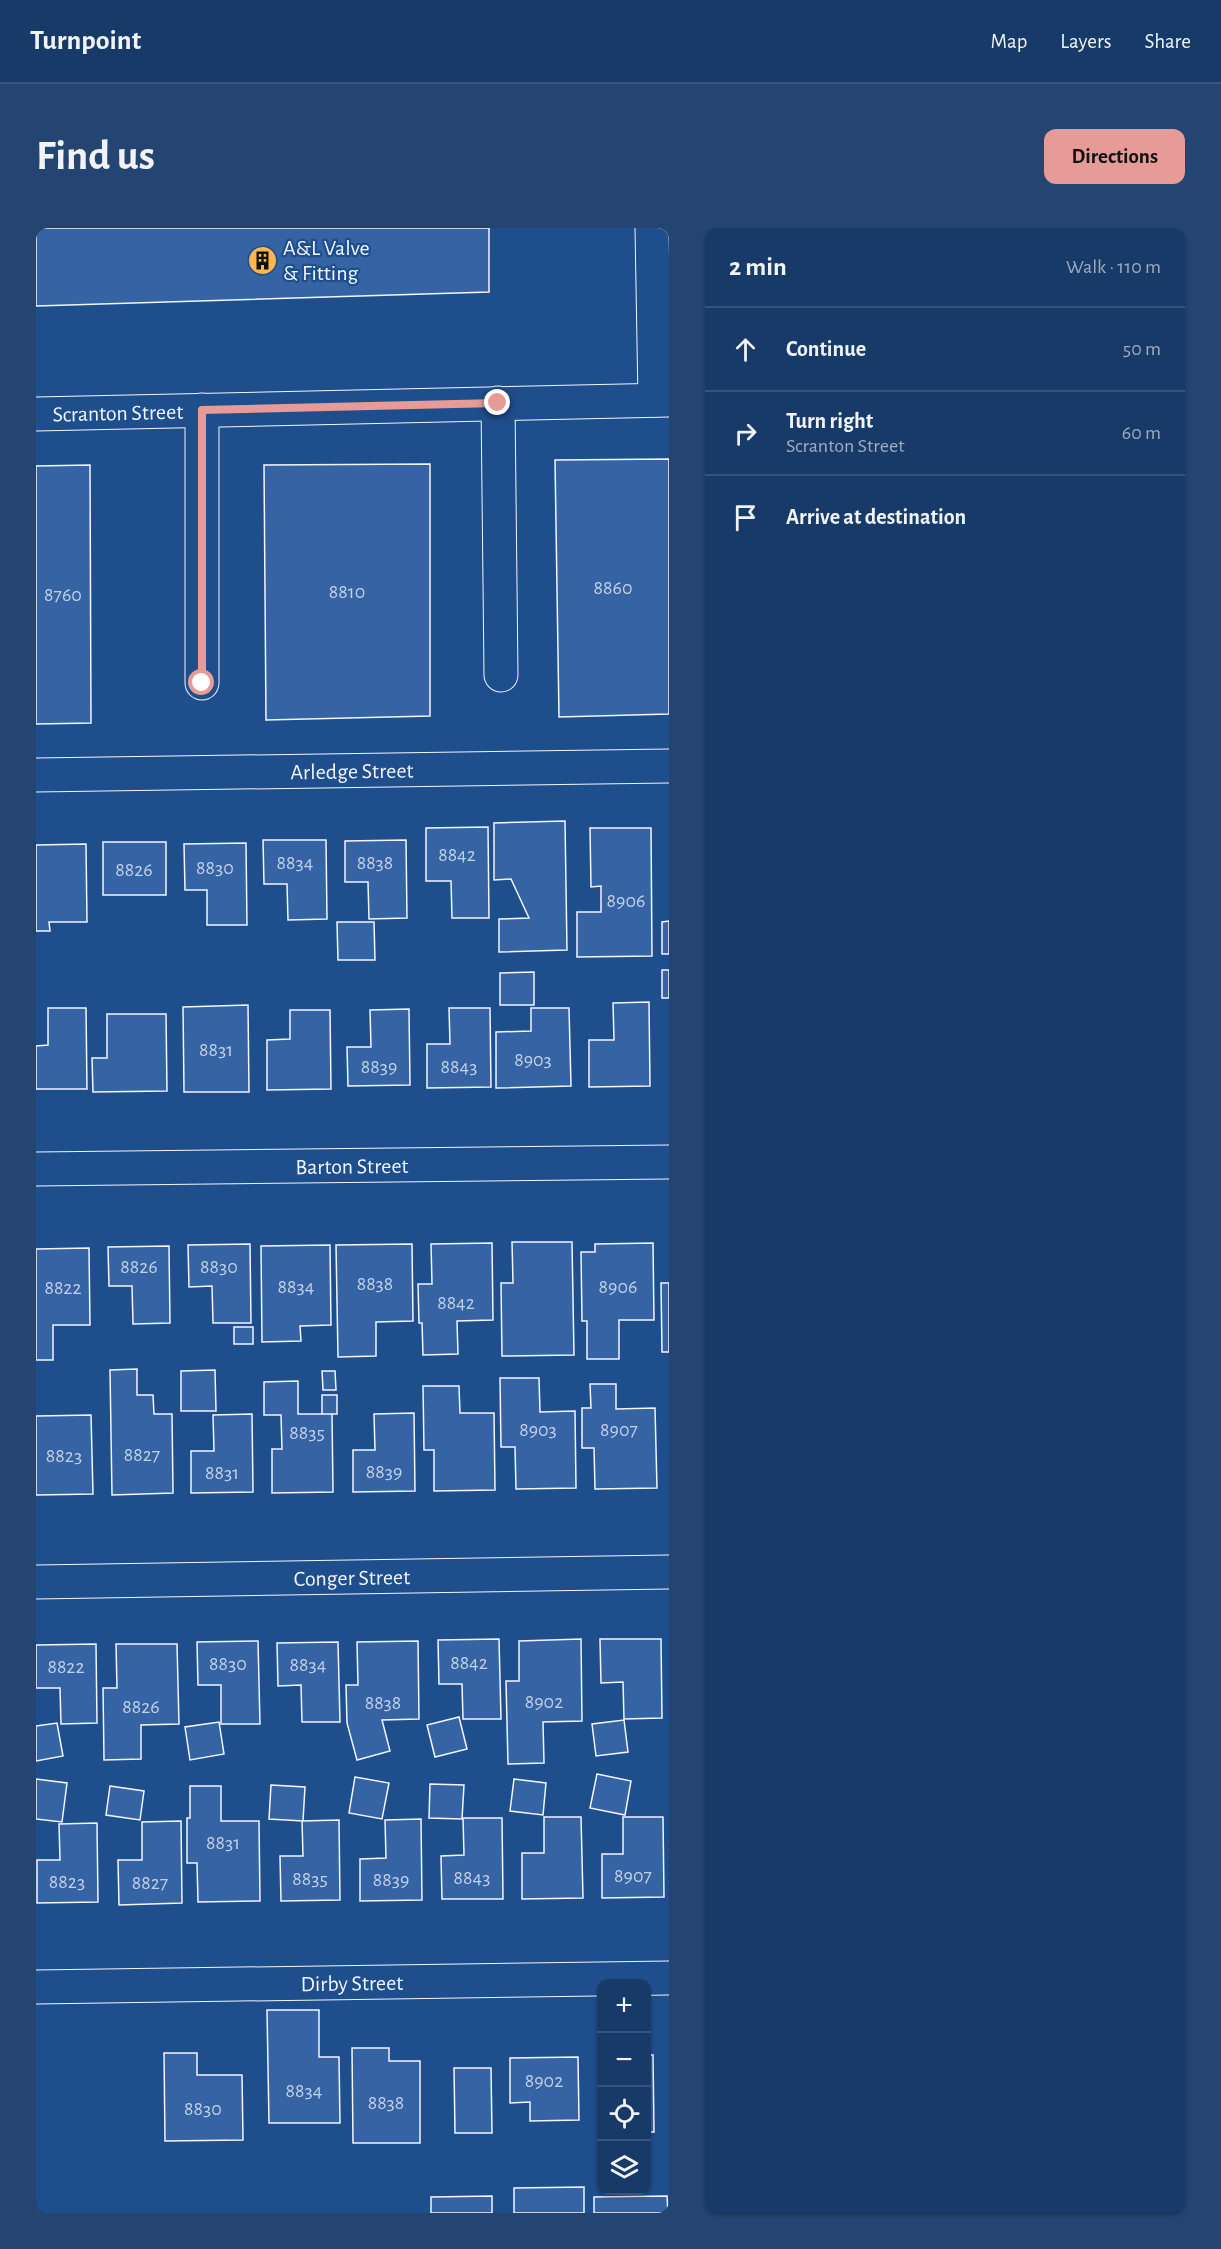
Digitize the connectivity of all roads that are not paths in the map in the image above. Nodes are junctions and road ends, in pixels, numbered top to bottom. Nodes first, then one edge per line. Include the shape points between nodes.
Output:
1 (652, 228) edge
2 (662, 400) edge
3 (498, 403) junction
4 (202, 410) junction
5 (36, 414) edge
6 (501, 675) dead end
7 (202, 683) dead end
8 (669, 766) edge
9 (36, 775) edge
10 (669, 1162) edge
11 (36, 1169) edge
12 (669, 1572) edge
13 (36, 1582) edge
14 (669, 1978) edge
15 (36, 1987) edge

1 - 2 street
2 - 3 street, Scranton Street
3 - 4 street, Scranton Street
3 - 6 street
4 - 5 street, Scranton Street
4 - 7 street
8 - 9 street, Arledge Street
10 - 11 street, Barton Street
12 - 13 street, Conger Street
14 - 15 street, Dirby Street

